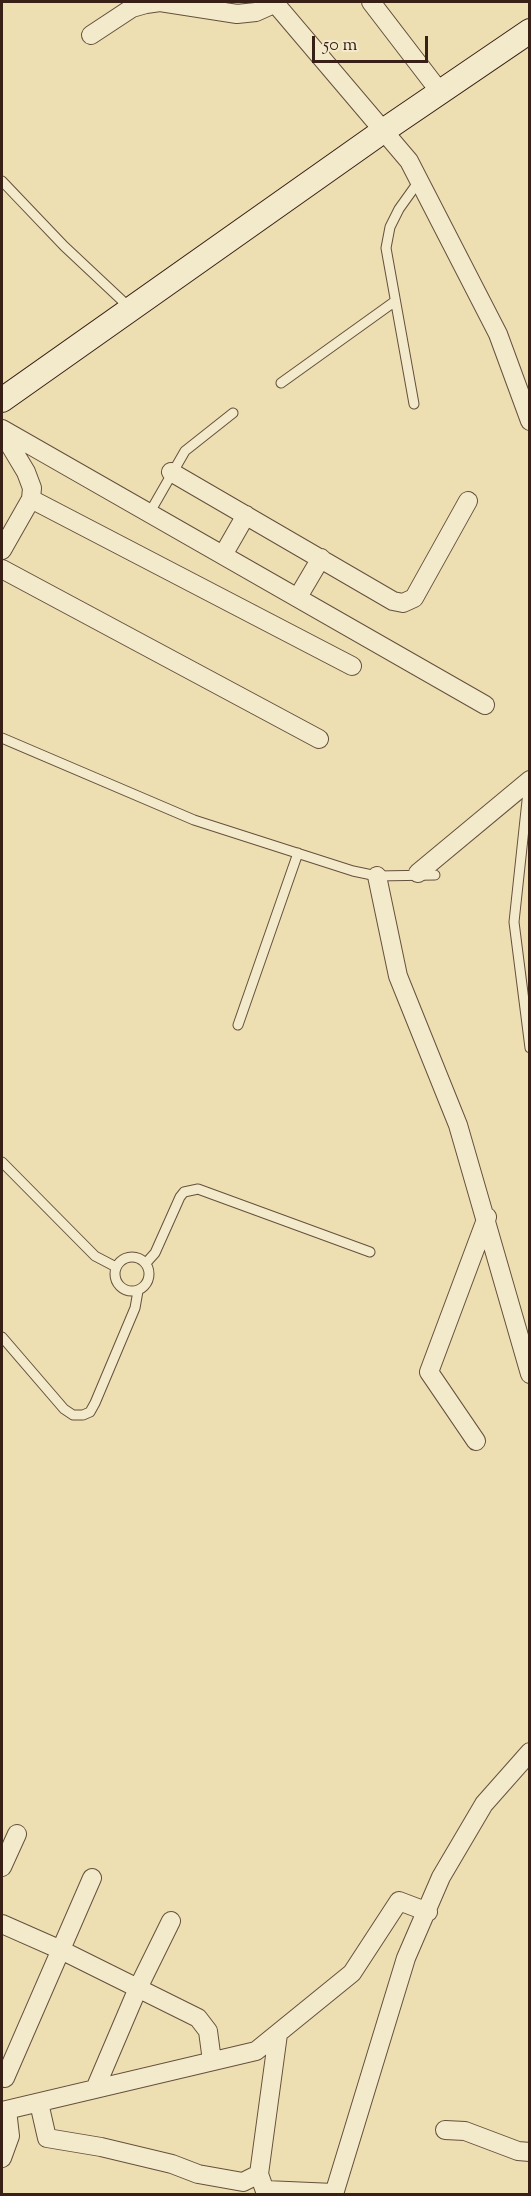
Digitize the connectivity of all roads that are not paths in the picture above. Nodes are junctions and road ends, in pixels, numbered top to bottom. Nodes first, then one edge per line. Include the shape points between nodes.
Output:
1 (275, 2) edge
2 (371, 2) edge
3 (530, 31) edge
4 (91, 35) dead end
5 (440, 92) junction
6 (383, 131) junction
7 (2, 181) edge
8 (419, 181) junction
9 (394, 302) junction
10 (131, 309) junction
11 (281, 383) dead end
12 (2, 400) edge
13 (414, 404) dead end
14 (233, 413) dead end
15 (530, 421) edge
16 (2, 430) edge
17 (171, 472) junction
18 (31, 499) junction
19 (468, 501) dead end
20 (150, 512) junction
21 (246, 515) junction
22 (2, 550) edge
23 (223, 555) junction
24 (321, 558) junction
25 (2, 570) edge
26 (298, 597) junction
27 (352, 666) dead end
28 (486, 705) dead end
29 (2, 738) edge
30 (319, 739) dead end
31 (530, 781) edge
32 (298, 853) junction
33 (427, 874) joint
34 (377, 876) junction
35 (238, 1024) dead end
36 (530, 1048) edge
37 (2, 1162) edge
38 (487, 1217) junction
39 (370, 1252) dead end
40 (146, 1263) junction
41 (116, 1267) junction
42 (138, 1291) junction
43 (2, 1337) edge
44 (530, 1374) edge
45 (476, 1441) dead end
46 (530, 1752) edge
47 (17, 1834) dead end
48 (2, 1867) edge
49 (92, 1878) dead end
50 (428, 1912) junction
51 (171, 1921) dead end
52 (2, 1924) edge
53 (61, 1950) junction
54 (138, 1988) junction
55 (278, 2034) junction
56 (212, 2061) junction
57 (5, 2078) dead end
58 (95, 2090) junction
59 (39, 2103) junction
60 (4, 2111) edge
61 (445, 2130) dead end
62 (530, 2152) edge
63 (2, 2158) edge
64 (254, 2187) edge
65 (334, 2194) edge

1 - 4 street via 256,12 237,14 160,2 146,4 132,8
1 - 6 street
2 - 5 street
3 - 5 main road
5 - 6 main road
6 - 8 street via 409,161
6 - 10 main road
7 - 10 lane
8 - 9 lane via 390,227 386,248
8 - 15 street via 498,334
9 - 11 lane
9 - 13 lane
10 - 12 main road
14 - 17 lane via 185,451
16 - 18 street via 26,472
16 - 20 street
17 - 20 lane
17 - 21 street
18 - 22 street
18 - 27 street
19 - 24 street via 414,598 403,603 393,601
20 - 23 street
21 - 23 street
21 - 24 street
23 - 26 street
24 - 26 street
25 - 30 street
26 - 28 street
29 - 32 lane via 194,820
31 - 33 street
31 - 36 lane via 514,922
32 - 34 lane
32 - 35 lane
33 - 34 lane
34 - 38 street via 398,976 458,1125
37 - 41 lane via 96,1256
38 - 44 street
38 - 45 street via 429,1372
39 - 40 lane via 190,1189 180,1197 155,1253
40 - 41 lane via 130,1257
40 - 42 lane via 149,1279
41 - 42 lane via 118,1284 127,1291
42 - 43 lane via 135,1308 95,1403 83,1416 64,1408
46 - 50 street via 484,1804 441,1877
47 - 48 street
49 - 53 street
50 - 55 street via 399,1901 352,1973
50 - 65 street via 406,1958
51 - 54 street
52 - 53 street
53 - 54 street
53 - 57 street
54 - 56 street via 204,2024
54 - 58 street
55 - 56 street via 256,2051
55 - 64 street
56 - 58 street
58 - 59 street
59 - 60 street
59 - 64 street via 47,2138 101,2147
60 - 63 street via 10,2136
61 - 62 street via 465,2131
64 - 65 street

